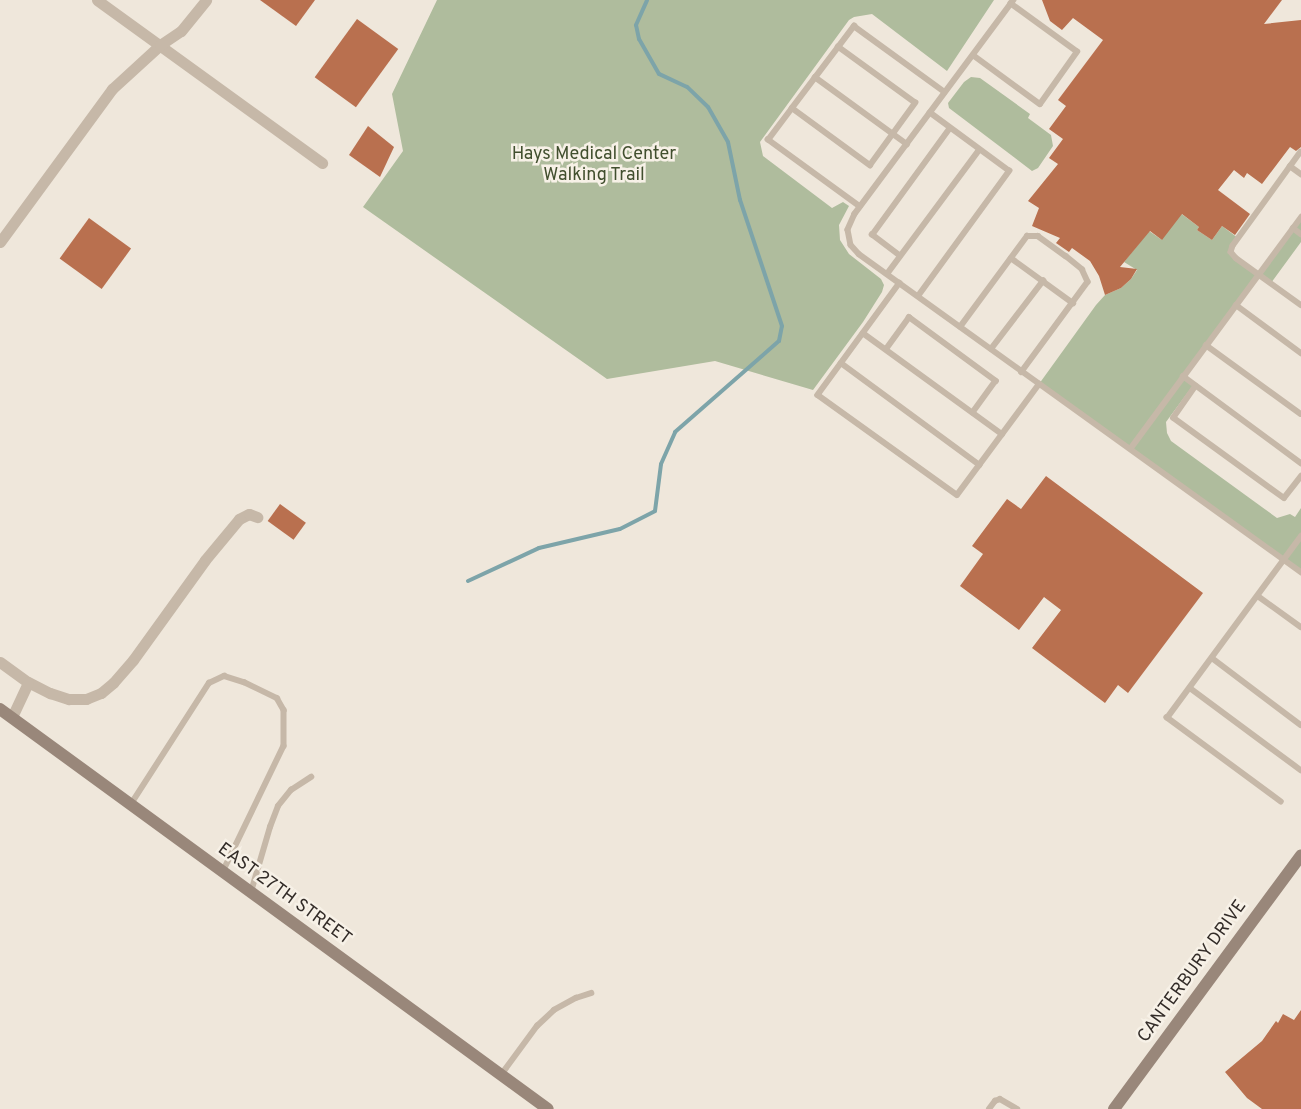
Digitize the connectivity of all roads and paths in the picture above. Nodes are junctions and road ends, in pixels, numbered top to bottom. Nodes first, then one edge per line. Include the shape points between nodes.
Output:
1 (97, 0) edge
2 (206, 0) edge
3 (1012, 2) edge
4 (160, 45) junction
5 (838, 46) junction
6 (973, 55) junction
7 (815, 77) junction
8 (945, 92) junction
9 (792, 108) junction
10 (930, 113) junction
11 (950, 128) junction
12 (893, 134) junction
13 (907, 144) junction
14 (979, 150) junction
15 (1301, 152) edge
16 (322, 162) dead end
17 (1290, 166) junction
18 (1301, 174) edge
19 (860, 207) junction
20 (1301, 217) edge
21 (1293, 228) junction
22 (1301, 234) edge
23 (0, 242) edge
24 (900, 256) junction
25 (1011, 258) junction
26 (887, 274) junction
27 (1259, 274) junction
28 (1043, 281) junction
29 (900, 283) junction
30 (918, 296) junction
31 (1073, 303) junction
32 (1236, 305) junction
33 (1301, 305) edge
34 (960, 327) junction
35 (863, 333) junction
36 (1206, 345) junction
37 (886, 349) junction
38 (991, 349) junction
39 (1301, 353) edge
40 (841, 363) junction
41 (1022, 372) junction
42 (1183, 376) junction
43 (1039, 384) junction
44 (1196, 386) junction
45 (973, 413) junction
46 (1301, 414) edge
47 (1002, 434) junction
48 (1131, 448) junction
49 (1301, 463) edge
50 (980, 465) junction
51 (1301, 476) edge
52 (257, 517) dead end
53 (1301, 536) edge
54 (1283, 559) junction
55 (1301, 572) edge
56 (1258, 596) junction
57 (1301, 627) edge
58 (1212, 658) junction
59 (0, 662) edge
60 (28, 682) junction
61 (1190, 688) junction
62 (0, 709) edge
63 (12, 717) junction
64 (1301, 725) edge
65 (1301, 770) edge
66 (311, 777) dead end
67 (1281, 802) dead end
68 (130, 804) junction
69 (1301, 855) edge
70 (223, 872) junction
71 (251, 892) junction
72 (591, 993) dead end
73 (500, 1074) junction
74 (548, 1109) edge
75 (989, 1109) edge
76 (1017, 1109) edge
77 (1114, 1109) edge

1 - 4 street
2 - 4 street via 181,30
3 - 6 lane
3 - 6 lane via 1077,52 1040,104
4 - 16 street
4 - 23 street via 112,89
5 - 7 lane
5 - 8 lane via 854,26
5 - 12 lane via 915,103
6 - 8 lane
7 - 9 lane
7 - 12 lane
8 - 10 lane
9 - 12 lane via 870,165
9 - 19 lane via 768,140
10 - 11 lane
10 - 13 lane
11 - 14 lane
11 - 24 lane via 872,235
12 - 13 lane
13 - 19 lane
14 - 24 lane
14 - 30 lane via 1009,171
15 - 17 lane
17 - 18 lane
17 - 27 lane via 1232,248 1233,256
19 - 26 lane via 849,225 849,240 859,254
20 - 21 lane
21 - 22 lane
21 - 27 lane
24 - 26 lane
25 - 28 lane
25 - 31 lane via 1027,236 1041,238 1082,269 1088,282
25 - 34 lane
26 - 29 lane
27 - 32 lane
27 - 33 lane
28 - 31 lane
28 - 38 lane
29 - 30 lane
29 - 35 lane
30 - 34 lane
31 - 41 lane
32 - 36 lane
32 - 39 lane
34 - 38 lane
35 - 37 lane
35 - 40 lane
36 - 42 lane
36 - 46 lane
37 - 45 lane
37 - 45 lane via 909,317 996,381
38 - 41 lane
40 - 50 lane
40 - 50 lane via 818,395 957,495
41 - 43 lane
42 - 44 lane
42 - 48 lane
43 - 47 lane
43 - 48 lane
44 - 49 lane
44 - 51 lane via 1174,418 1284,498
45 - 47 lane
47 - 50 lane
48 - 54 lane
52 - 60 street via 249,514 239,519 205,560 133,660 101,693 86,699 69,699
53 - 54 lane
54 - 55 lane
54 - 56 lane
56 - 57 lane
56 - 58 lane
58 - 61 lane
58 - 64 lane
59 - 60 street
60 - 63 street
61 - 65 lane
61 - 67 lane via 1168,718
62 - 63 main road, EAST 27TH STREET
63 - 68 main road, EAST 27TH STREET
66 - 71 lane via 291,790 278,806
68 - 70 main road, EAST 27TH STREET
68 - 70 lane via 209,683 224,676 277,698 284,710 284,746
69 - 77 main road, CANTERBURY DRIVE
70 - 71 main road, EAST 27TH STREET
71 - 73 main road, EAST 27TH STREET
72 - 73 lane via 554,1010 537,1026
73 - 74 main road, EAST 27TH STREET
75 - 76 lane via 1000,1099

